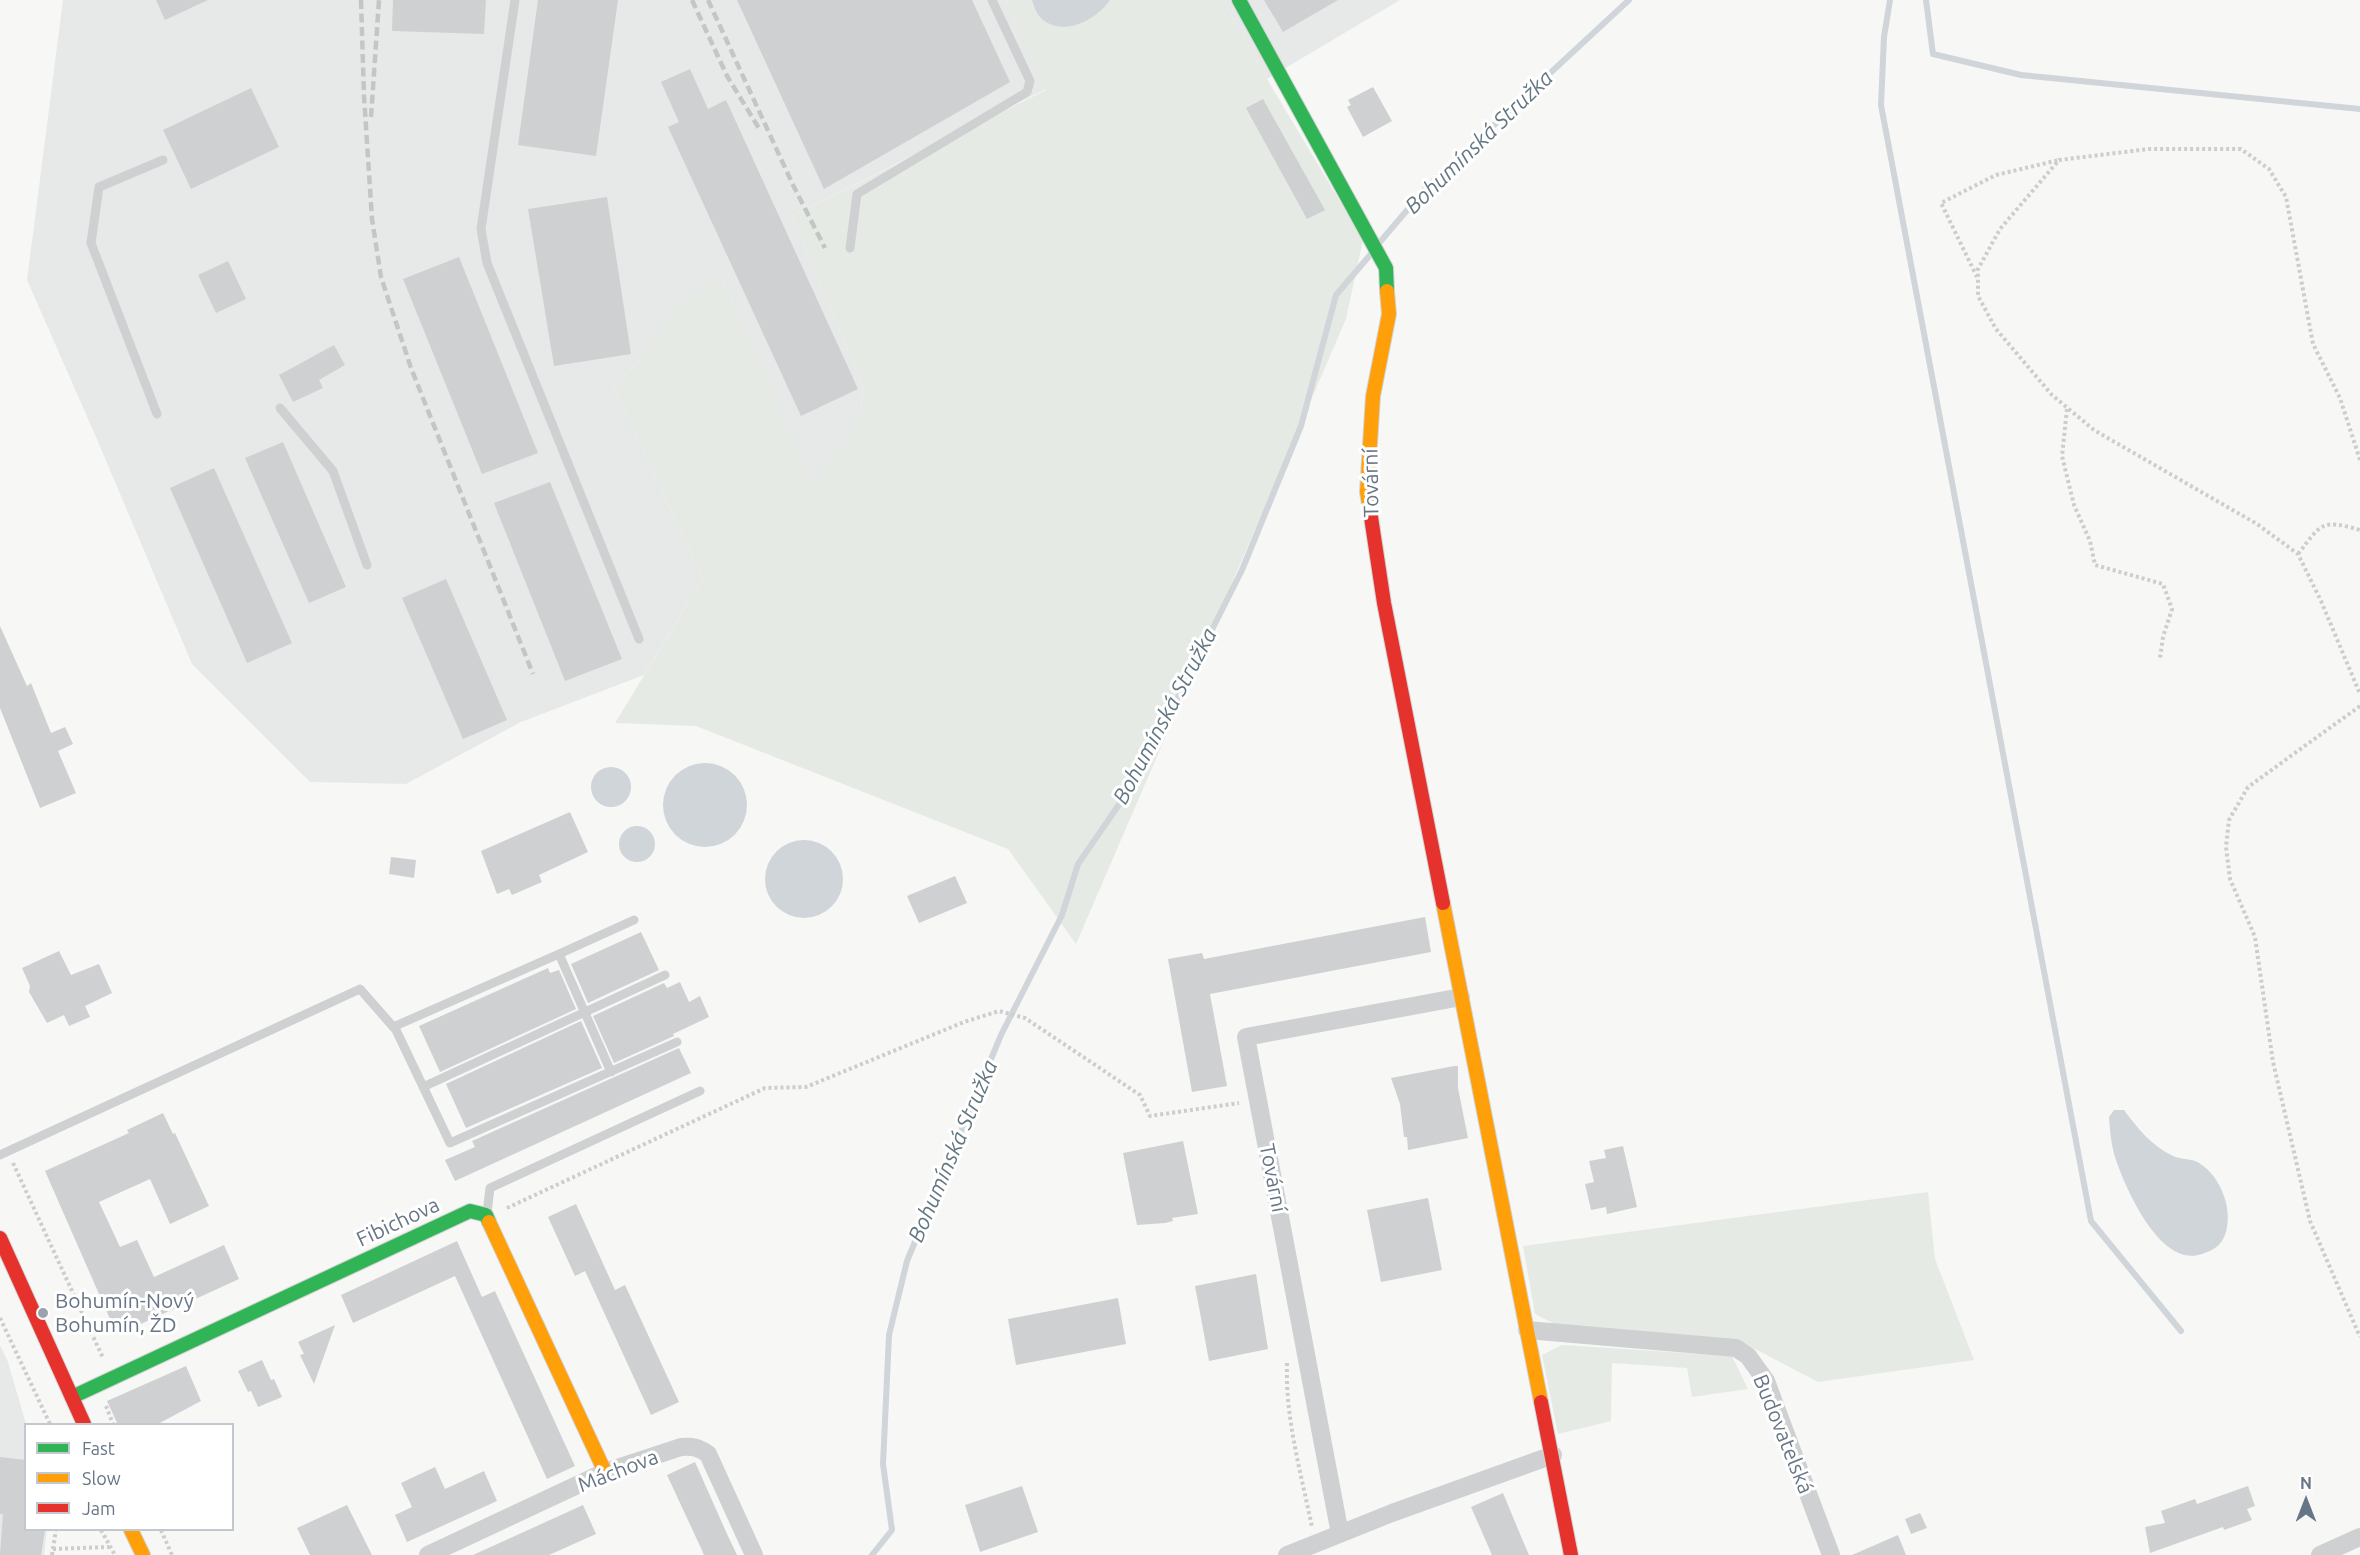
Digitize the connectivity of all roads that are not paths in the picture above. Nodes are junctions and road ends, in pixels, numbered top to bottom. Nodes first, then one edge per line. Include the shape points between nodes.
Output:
1 (514, 0) edge
2 (993, 0) edge
3 (1239, 0) edge
4 (162, 160) dead end
5 (850, 248) dead end
6 (280, 408) dead end
7 (157, 414) dead end
8 (367, 565) dead end
9 (639, 639) dead end
10 (634, 920) dead end
11 (558, 954) junction
12 (665, 975) dead end
13 (1461, 997) junction
14 (585, 1012) junction
15 (393, 1027) junction
16 (677, 1042) dead end
17 (611, 1072) junction
18 (423, 1087) junction
19 (700, 1090) dead end
20 (4, 1153) edge
21 (486, 1215) junction
22 (0, 1238) edge
23 (1527, 1330) junction
24 (72, 1396) junction
25 (83, 1423) edge
26 (1553, 1455) junction
27 (605, 1472) junction
28 (131, 1531) edge
29 (1341, 1534) junction
30 (2360, 1537) edge
31 (142, 1555) edge
32 (428, 1555) edge
33 (754, 1555) edge
34 (1287, 1555) edge
35 (1571, 1555) edge
36 (1831, 1555) edge
37 (2320, 1555) edge

1 - 9 lane via 481,229 488,263
2 - 5 lane via 1030,81 1027,92 857,194
3 - 13 street, Tovární via 1386,268 1389,314 1373,396 1367,492 1384,603
4 - 7 lane via 99,187 92,243
6 - 8 lane via 333,471
10 - 11 lane
11 - 14 lane
11 - 15 lane
12 - 14 lane
13 - 23 street, Tovární
13 - 29 street, Tovární via 1245,1037
14 - 17 lane
14 - 18 lane
15 - 18 lane
15 - 20 lane via 360,989
16 - 17 lane
17 - 18 lane via 450,1143
19 - 21 lane via 489,1188
21 - 24 street, Fibichova via 470,1211
21 - 27 street
22 - 24 street
23 - 26 street, Tovární
23 - 36 street, Budovatelská via 1736,1348 1748,1356 1766,1381
24 - 25 street
26 - 29 street
26 - 35 street, Tovární
27 - 32 street, Máchova
27 - 33 street, Máchova via 681,1447 700,1448 708,1454
28 - 31 street
29 - 34 street
30 - 37 street

